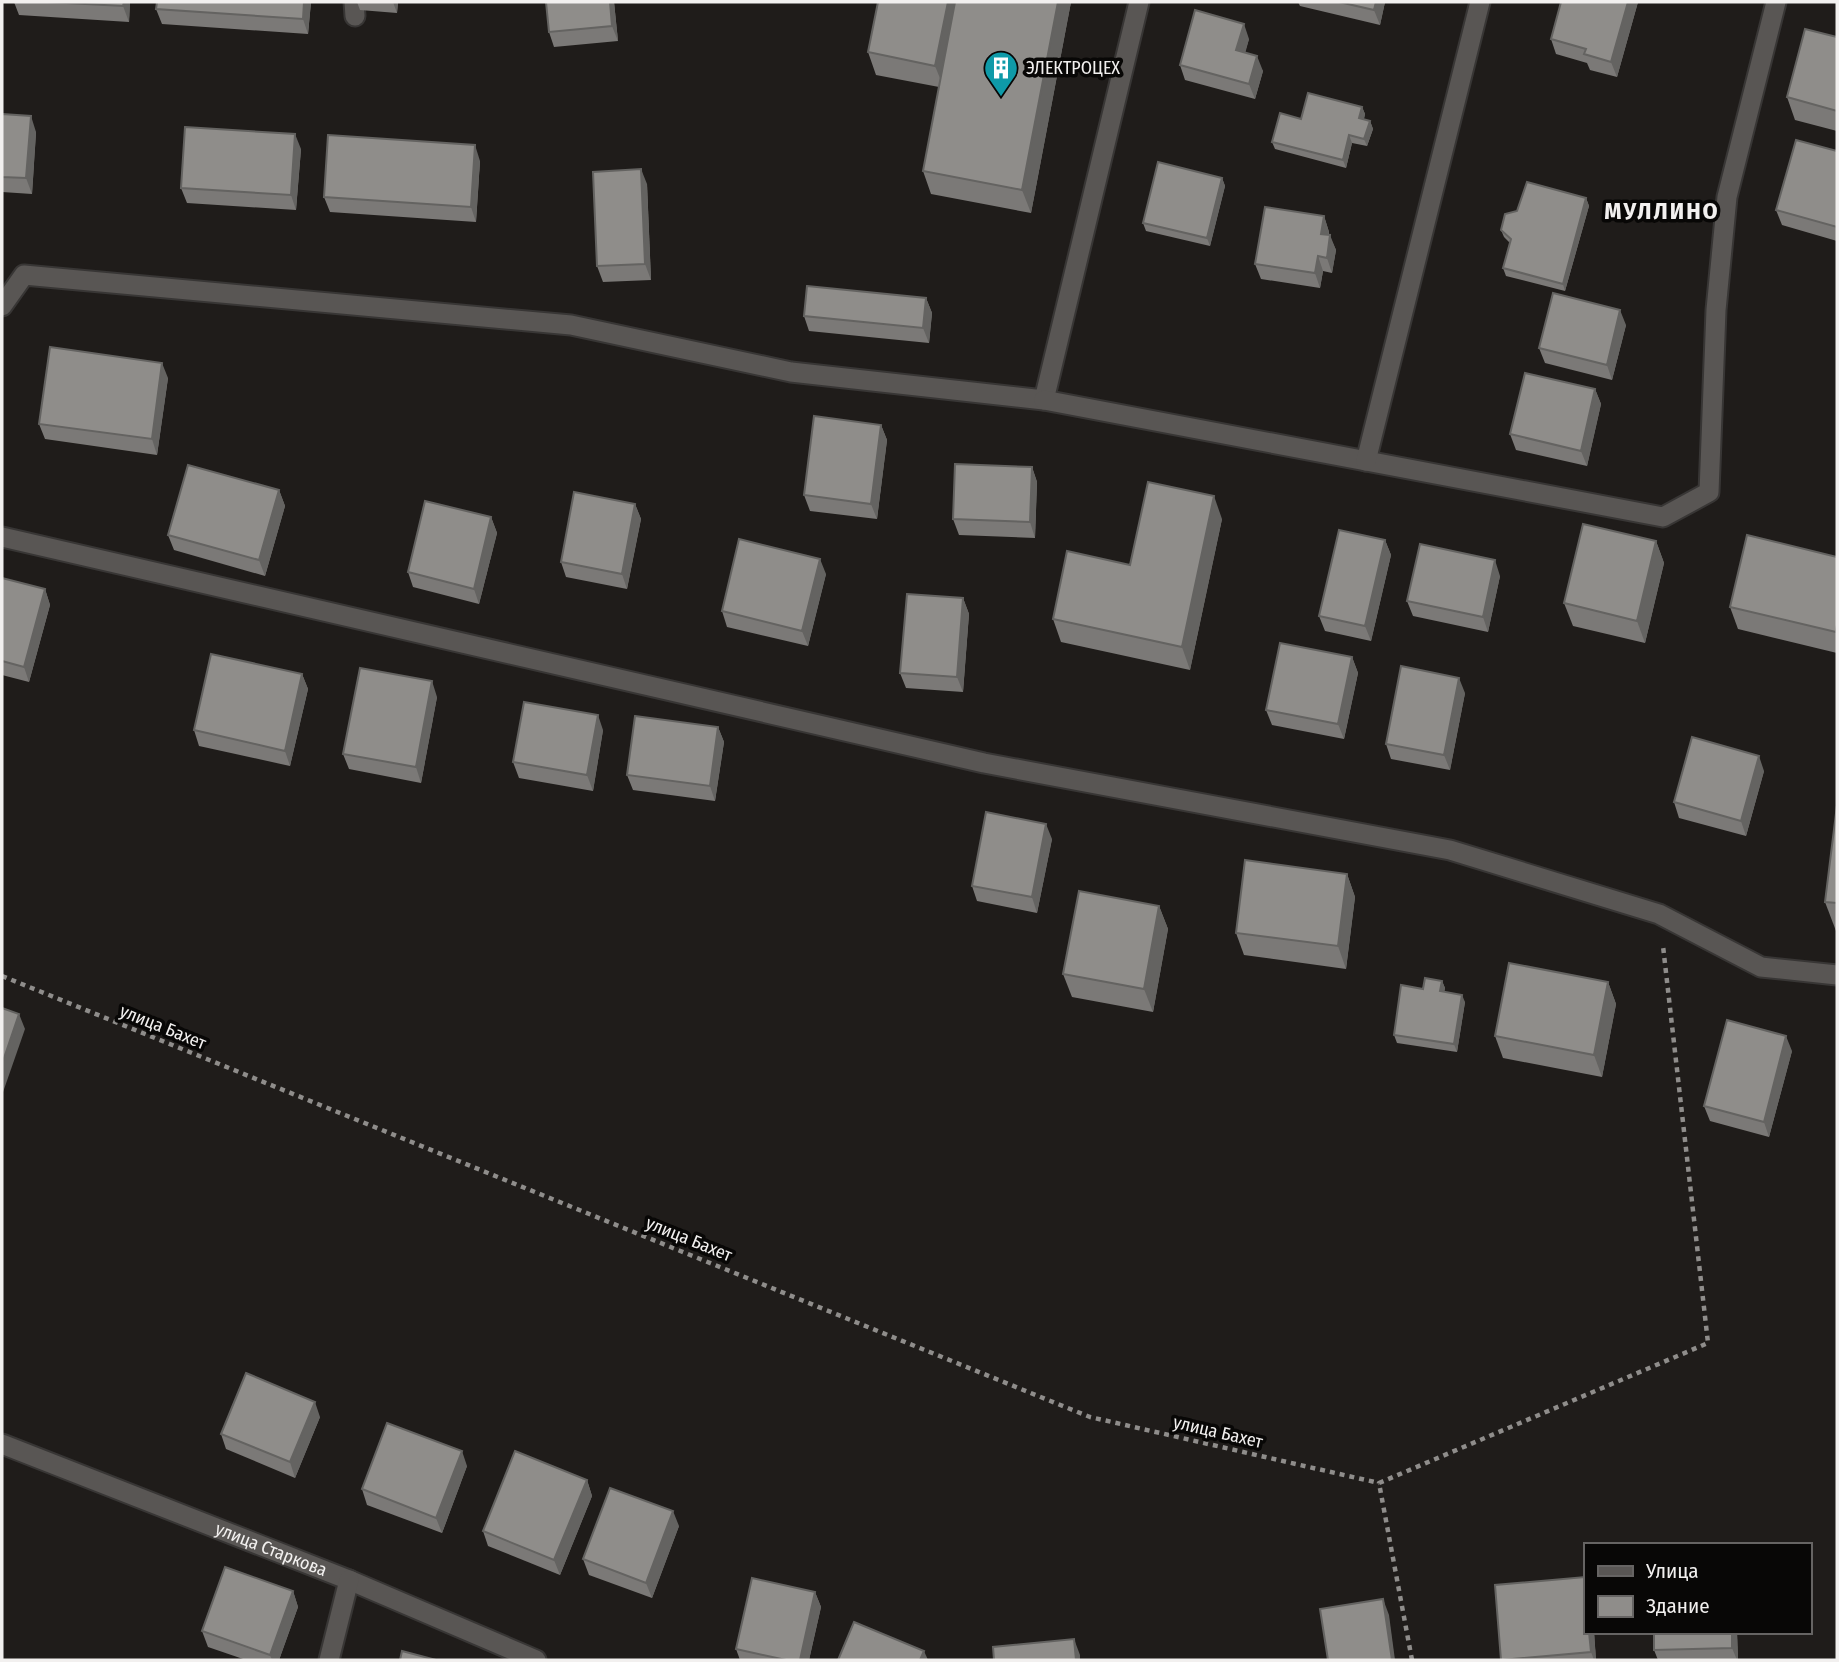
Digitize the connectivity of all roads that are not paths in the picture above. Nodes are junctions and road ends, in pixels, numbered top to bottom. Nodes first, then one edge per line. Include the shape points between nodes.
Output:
1 (1139, 2) edge
2 (1480, 2) edge
3 (1776, 2) edge
4 (2, 306) edge
5 (1044, 400) junction
6 (1366, 461) junction
7 (2, 537) edge
8 (1837, 975) edge
9 (2, 1444) edge
10 (349, 1580) junction
11 (328, 1660) edge
12 (536, 1660) edge

1 - 5 street
2 - 6 street
3 - 6 street via 1727,197 1716,310 1709,492 1663,517
4 - 5 street via 24,275 51,277 571,325 791,372
5 - 6 street
7 - 8 street via 984,763 1450,850 1659,914 1761,967
9 - 10 street, улица Старкова
10 - 11 street
10 - 12 street, улица Старкова

